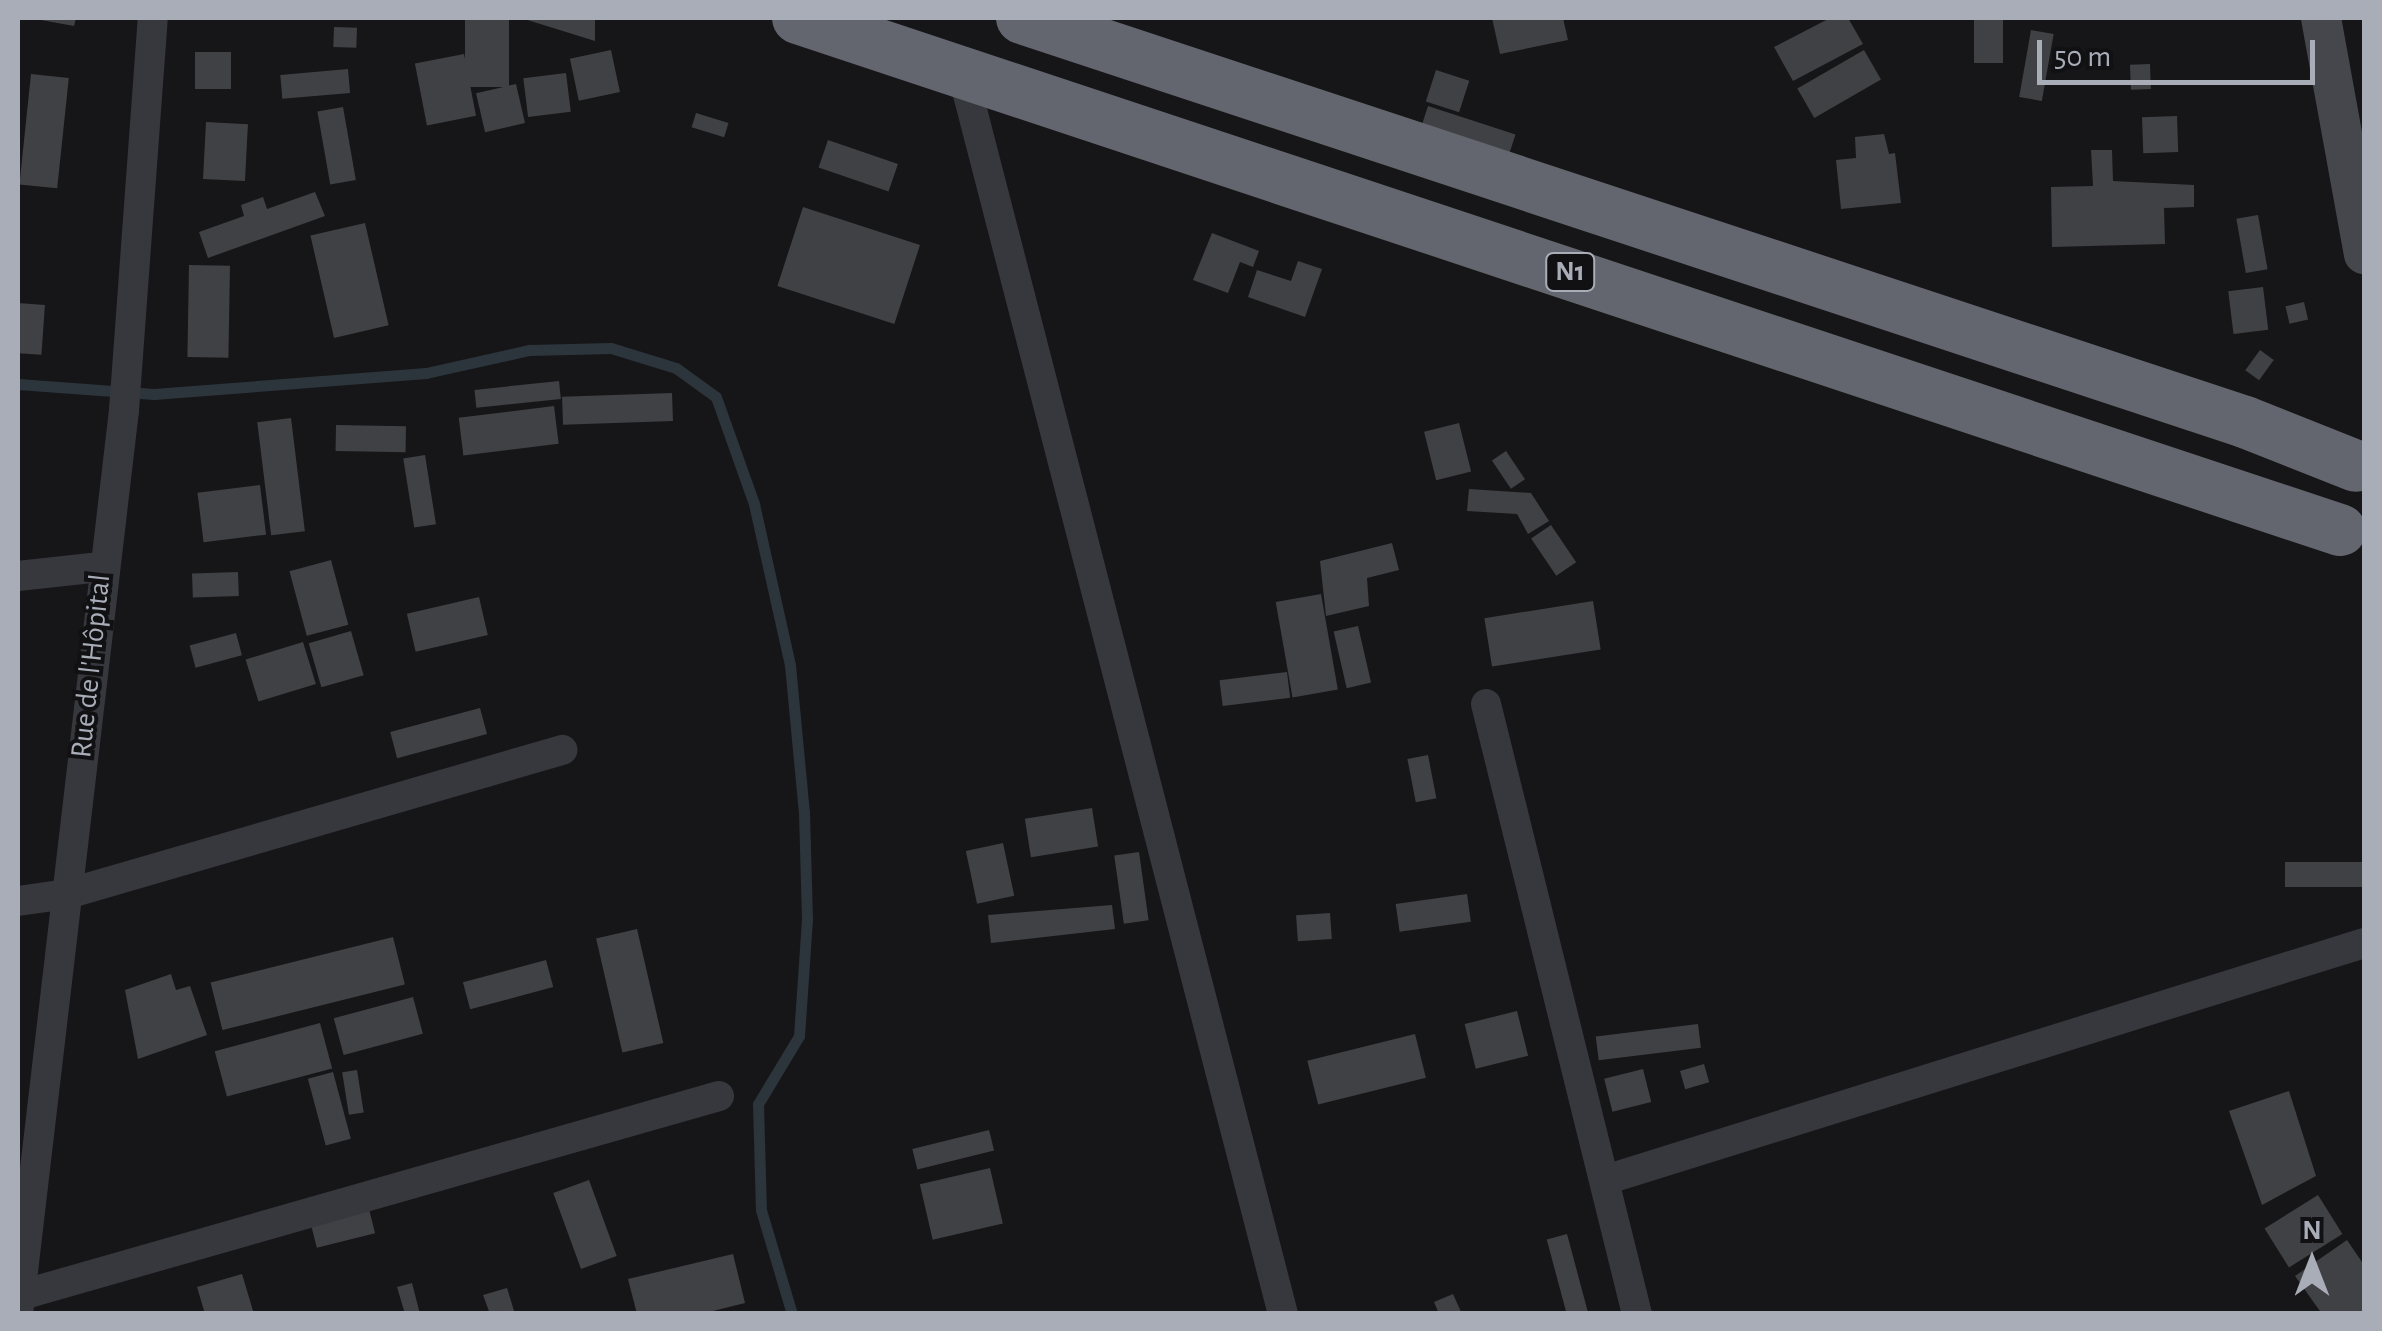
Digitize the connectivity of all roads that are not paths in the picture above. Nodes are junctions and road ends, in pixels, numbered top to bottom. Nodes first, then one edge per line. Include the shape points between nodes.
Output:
1 (153, 18) edge
2 (798, 18) edge
3 (1022, 18) edge
4 (2320, 18) edge
5 (963, 74) junction
6 (2364, 254) edge
7 (2360, 463) edge
8 (2352, 548) edge
9 (101, 567) junction
10 (18, 576) edge
11 (1486, 704) dead end
12 (562, 750) dead end
13 (67, 894) junction
14 (18, 901) edge
15 (2364, 942) edge
16 (719, 1096) dead end
17 (1605, 1180) junction
18 (19, 1302) edge
19 (1283, 1314) edge
20 (1638, 1314) edge

1 - 9 street, Rue de l'Hôpital via 124,410
2 - 5 highway, N1
3 - 7 highway, N1
4 - 6 main road
5 - 8 highway, N1
5 - 19 street
7 - 8 highway via 2339,496
9 - 10 street
9 - 13 street, Rue de l'Hôpital
11 - 17 street
12 - 13 street
13 - 14 street
13 - 18 street, Rue de l'Hôpital
15 - 17 street
16 - 18 street
17 - 20 street

